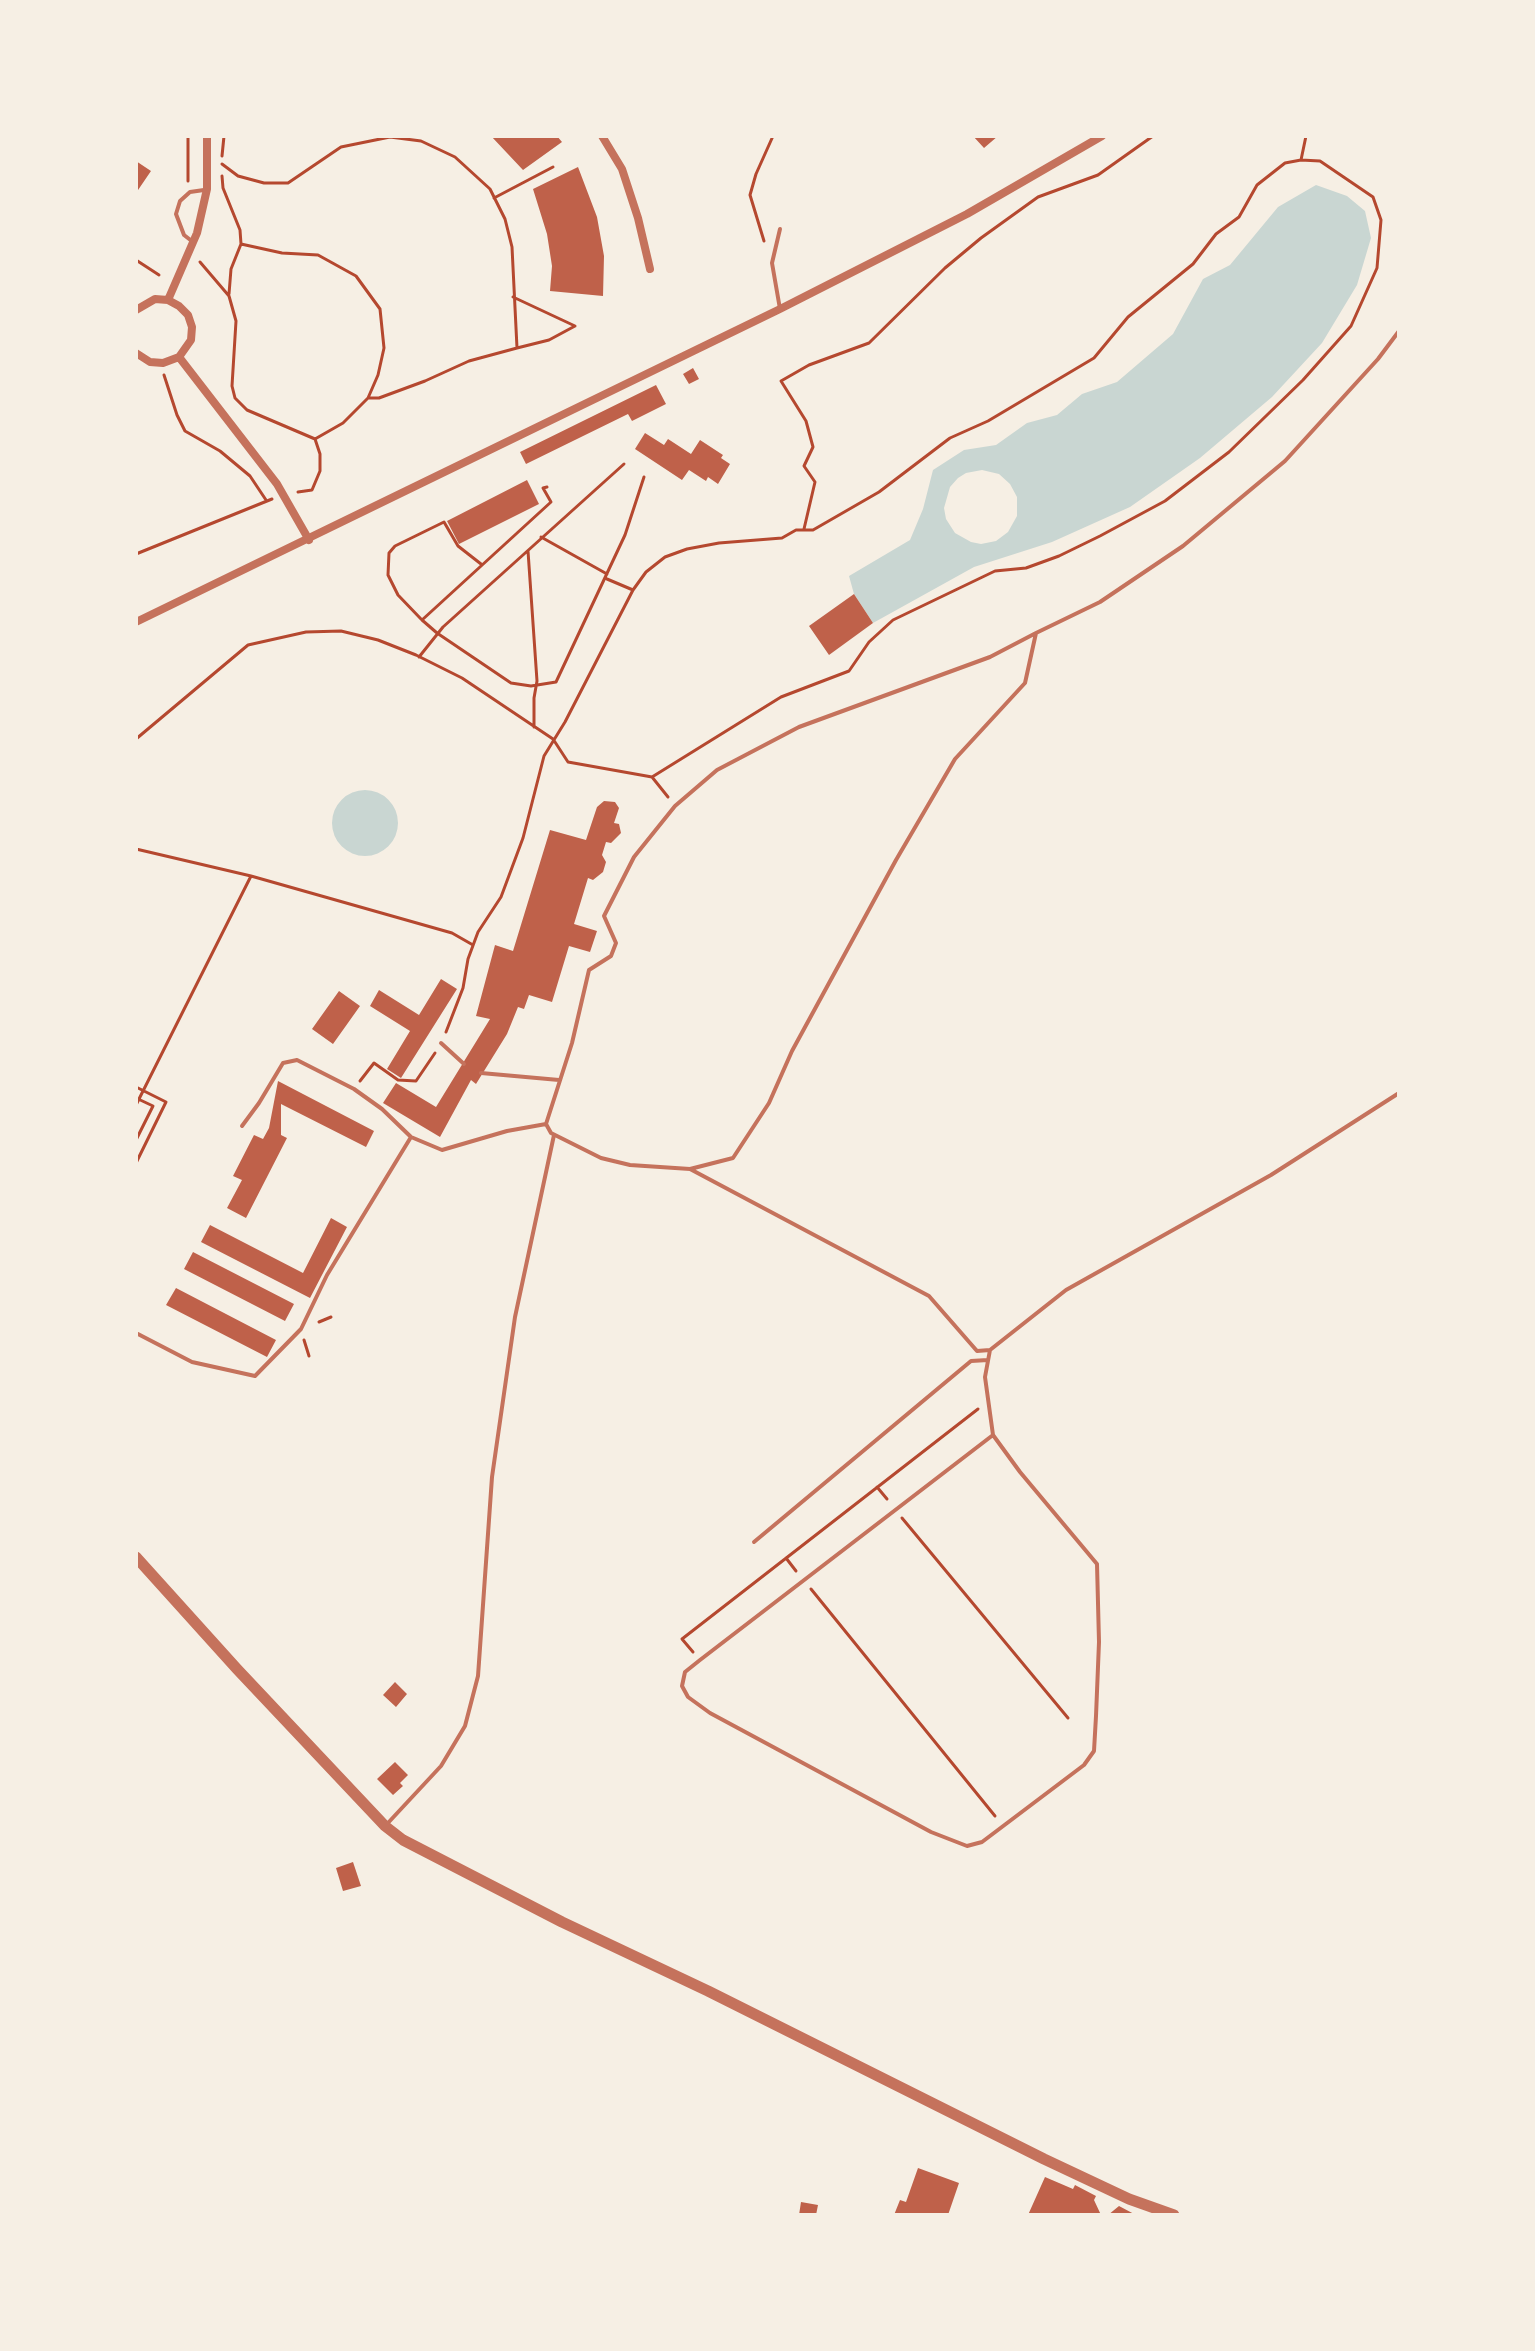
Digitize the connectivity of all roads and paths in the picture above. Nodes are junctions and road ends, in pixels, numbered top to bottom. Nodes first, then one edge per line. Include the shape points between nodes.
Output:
1 (188, 136) edge
2 (207, 136) edge
3 (224, 136) edge
4 (390, 136) edge
5 (602, 136) edge
6 (773, 136) edge
7 (1102, 136) edge
8 (1153, 136) edge
9 (1306, 136) edge
10 (1301, 160) junction
11 (222, 164) junction
12 (553, 167) dead end
13 (207, 189) junction
14 (190, 192) junction
15 (494, 198) junction
16 (780, 229) dead end
17 (193, 242) junction
18 (241, 244) junction
19 (187, 256) junction
20 (136, 260) edge
21 (772, 263) junction
22 (650, 269) dead end
23 (159, 275) dead end
24 (229, 296) junction
25 (513, 297) junction
26 (168, 300) junction
27 (780, 309) junction
28 (136, 310) edge
29 (1399, 331) edge
30 (517, 348) junction
31 (136, 353) edge
32 (179, 357) junction
33 (163, 363) junction
34 (368, 398) junction
35 (315, 439) junction
36 (624, 464) dead end
37 (644, 477) dead end
38 (547, 487) dead end
39 (283, 494) junction
40 (267, 501) junction
41 (804, 529) junction
42 (541, 537) junction
43 (309, 540) junction
44 (528, 549) junction
45 (136, 554) edge
46 (481, 564) junction
47 (606, 576) junction
48 (633, 590) junction
49 (422, 620) junction
50 (136, 622) edge
51 (437, 633) junction
52 (1036, 633) junction
53 (419, 657) junction
54 (537, 685) junction
55 (534, 727) junction
56 (136, 739) edge
57 (553, 739) junction
58 (652, 777) junction
59 (675, 806) junction
60 (136, 849) edge
61 (251, 876) junction
62 (473, 945) junction
63 (441, 1043) junction
64 (464, 1064) dead end
65 (481, 1073) dead end
66 (559, 1080) junction
67 (136, 1087) edge
68 (354, 1089) junction
69 (143, 1090) junction
70 (1399, 1093) edge
71 (137, 1099) edge
72 (136, 1105) edge
73 (546, 1124) junction
74 (242, 1126) dead end
75 (554, 1135) junction
76 (411, 1137) junction
77 (136, 1140) edge
78 (136, 1163) edge
79 (690, 1169) junction
80 (136, 1333) edge
81 (990, 1350) junction
82 (988, 1360) junction
83 (981, 1406) dead end
84 (993, 1435) junction
85 (877, 1487) junction
86 (895, 1509) junction
87 (754, 1542) dead end
88 (136, 1557) edge
89 (786, 1558) junction
90 (804, 1581) junction
91 (700, 1660) junction
92 (1068, 1718) dead end
93 (1003, 1825) junction
94 (385, 1826) junction
95 (1174, 2215) edge

1 - 14 path
2 - 13 street
3 - 11 path
4 - 11 path via 341,147 288,183 238,176
4 - 15 path via 421,141 455,157
5 - 22 street via 622,169
6 - 21 path via 750,195
7 - 27 street via 967,214
8 - 41 path via 1098,175 1038,197 981,238 869,343 781,381 806,421 813,447 804,466 815,482
9 - 10 path
10 - 41 path via 1285,163 1257,185 1239,217 1216,234 1193,264 1128,317 1094,358 950,438 852,509 813,530
10 - 58 path via 1320,161 1373,197 1381,220 1377,268 1351,326 1229,452 1165,501 1100,536 1026,568 995,571 893,620 849,671 781,697
11 - 18 path via 223,188
12 - 15 path
13 - 14 lane
13 - 17 street
14 - 17 lane via 176,214 184,235
15 - 25 path via 512,247
16 - 21 lane
17 - 19 street
18 - 24 path via 231,269
18 - 34 path via 318,255 356,276 380,309 384,348
19 - 24 path via 201,263
19 - 26 street
20 - 23 path
21 - 27 lane
24 - 35 path via 236,321 235,398 247,410
25 - 30 path
25 - 30 path via 575,326
26 - 28 street via 155,299
26 - 32 street via 188,315 192,327 191,340
27 - 43 street
29 - 52 lane via 1274,471 1183,546 1100,602
30 - 34 path
31 - 33 street
32 - 33 street
32 - 39 street
33 - 40 path via 185,431 250,476
34 - 35 path via 343,423
35 - 39 path via 320,471 312,490
36 - 42 path
37 - 47 path
38 - 46 path via 543,488 551,502
39 - 40 path
39 - 43 street
40 - 45 path
41 - 48 path via 782,538 687,549 665,557
42 - 44 path
42 - 47 path
43 - 50 street
44 - 51 path
44 - 54 path
46 - 49 path
46 - 49 path via 458,546 444,522 395,546 389,553 388,575 398,595
47 - 48 path
47 - 54 path via 556,682
48 - 57 path
49 - 51 path
51 - 53 path
51 - 54 path via 511,683
52 - 59 lane via 990,657 799,727 717,770
52 - 79 lane via 1025,683 955,759 743,1145 733,1158
53 - 55 path via 462,678
53 - 56 path via 341,631 306,632 248,645
54 - 55 path
55 - 57 path
57 - 58 path via 568,762
57 - 62 path via 501,897
58 - 59 path
59 - 66 lane via 634,857 604,916 616,943 611,956 589,970
60 - 61 path
61 - 62 path via 452,933
61 - 69 path
62 - 63 path
63 - 64 lane
63 - 68 path via 416,1081 398,1080 374,1063
65 - 66 lane
66 - 73 lane
67 - 69 path
68 - 74 lane via 297,1060 283,1063
68 - 76 lane
69 - 71 path
69 - 78 path via 166,1102
70 - 81 lane via 1271,1175 1066,1290
71 - 72 path
71 - 77 path via 153,1106
73 - 75 lane
73 - 76 lane via 442,1150
75 - 79 lane via 601,1158
75 - 94 lane via 515,1317 494,1463 472,1701 465,1726 441,1766
76 - 80 lane via 327,1275 301,1329 255,1376 192,1362
79 - 81 lane via 929,1296 977,1351
81 - 82 lane
82 - 84 lane via 985,1377
82 - 87 lane via 971,1361
83 - 85 path
84 - 86 lane
84 - 93 lane via 1097,1564 1099,1590 1094,1751 1084,1765
85 - 86 path
85 - 89 path
86 - 90 lane
86 - 92 path
88 - 94 street
89 - 90 path
89 - 91 path via 682,1639
90 - 91 lane
90 - 93 path
91 - 93 lane via 685,1672 682,1686 710,1713 949,1841 967,1846 982,1842
94 - 95 street via 415,1848 562,1922 1129,2199

